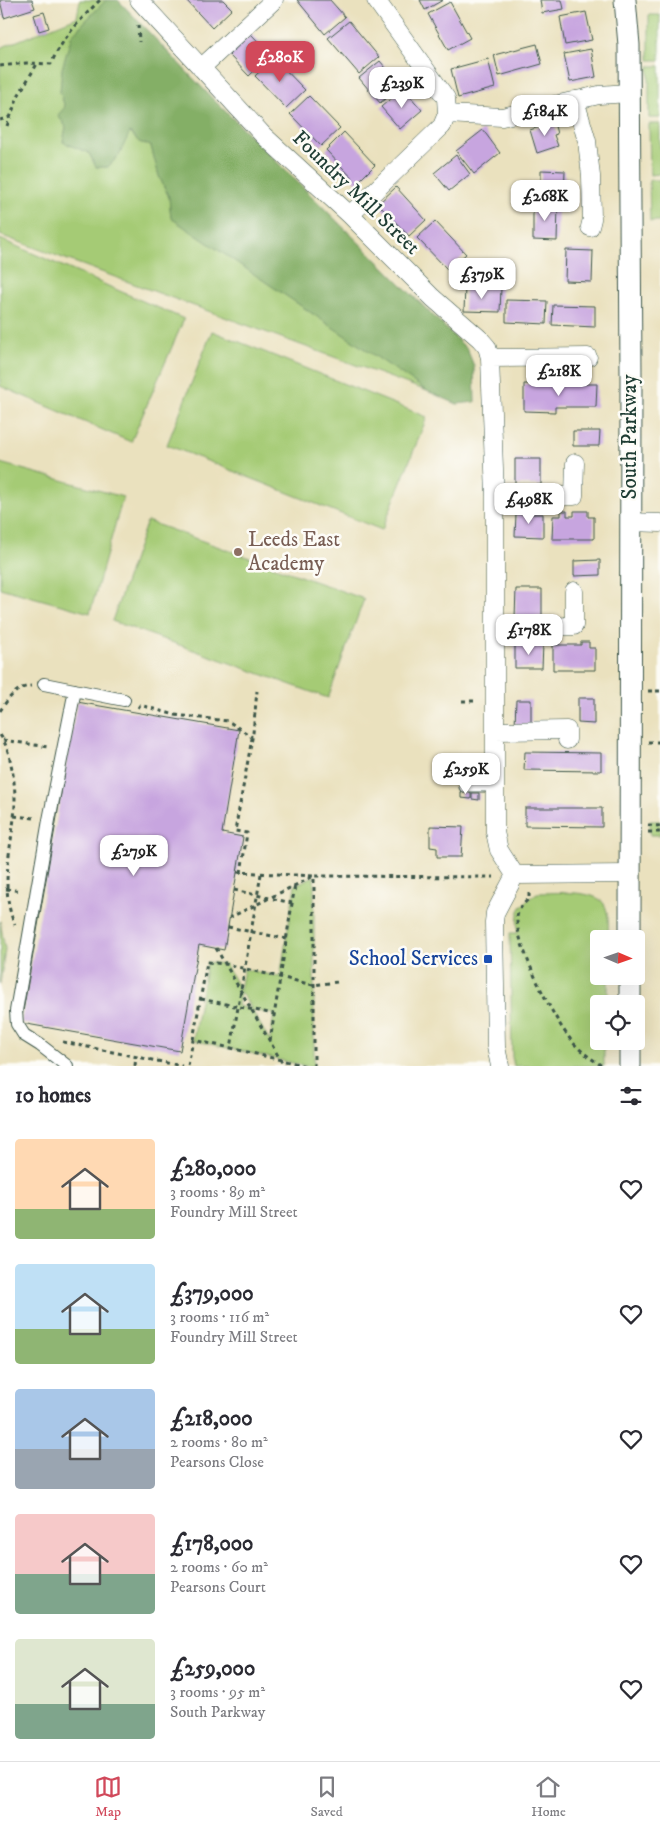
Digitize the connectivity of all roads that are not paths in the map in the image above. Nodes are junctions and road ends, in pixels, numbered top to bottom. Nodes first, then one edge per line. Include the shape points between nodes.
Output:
1 (139, 0) edge
2 (274, 0) edge
3 (376, 0) edge
4 (624, 0) edge
5 (201, 68) junction
6 (629, 93) junction
7 (576, 100) junction
8 (447, 114) junction
9 (350, 215) junction
10 (590, 227) dead end
11 (588, 357) dead end
12 (490, 358) junction
13 (575, 463) dead end
14 (495, 496) junction
15 (630, 522) junction
16 (660, 522) edge
17 (574, 591) dead end
18 (495, 626) junction
19 (44, 684) road end
20 (75, 690) junction
21 (124, 700) road end
22 (495, 732) junction
23 (567, 740) dead end
24 (464, 787) dead end
25 (495, 787) junction
26 (630, 874) junction
27 (522, 875) junction
28 (630, 930) edge
29 (630, 1050) edge
30 (66, 1066) edge
31 (500, 1066) edge
32 (630, 1066) edge

1 - 5 street, Foundry Mill Street
2 - 5 street
3 - 8 street via 446,98
4 - 6 street, South Parkway via 629,46
5 - 9 street, Foundry Mill Street via 263,135
6 - 7 street
6 - 15 street, South Parkway
7 - 8 street via 502,117
7 - 10 street via 587,141 591,176
8 - 9 street via 442,126
9 - 12 street, Foundry Mill Street via 433,298 480,339
11 - 12 street
12 - 14 street, Foundry Mill Street
13 - 14 street via 574,496
14 - 18 street
15 - 16 street
15 - 26 street, South Parkway
17 - 18 street via 574,626
18 - 22 street
19 - 20 street
20 - 21 street
20 - 30 street via 16,1010 17,1024 24,1035
22 - 23 street via 567,730
22 - 25 street
24 - 25 lane
25 - 27 street via 498,850
26 - 27 street
26 - 28 street, South Parkway
27 - 31 street via 495,913 496,1047
29 - 32 street

